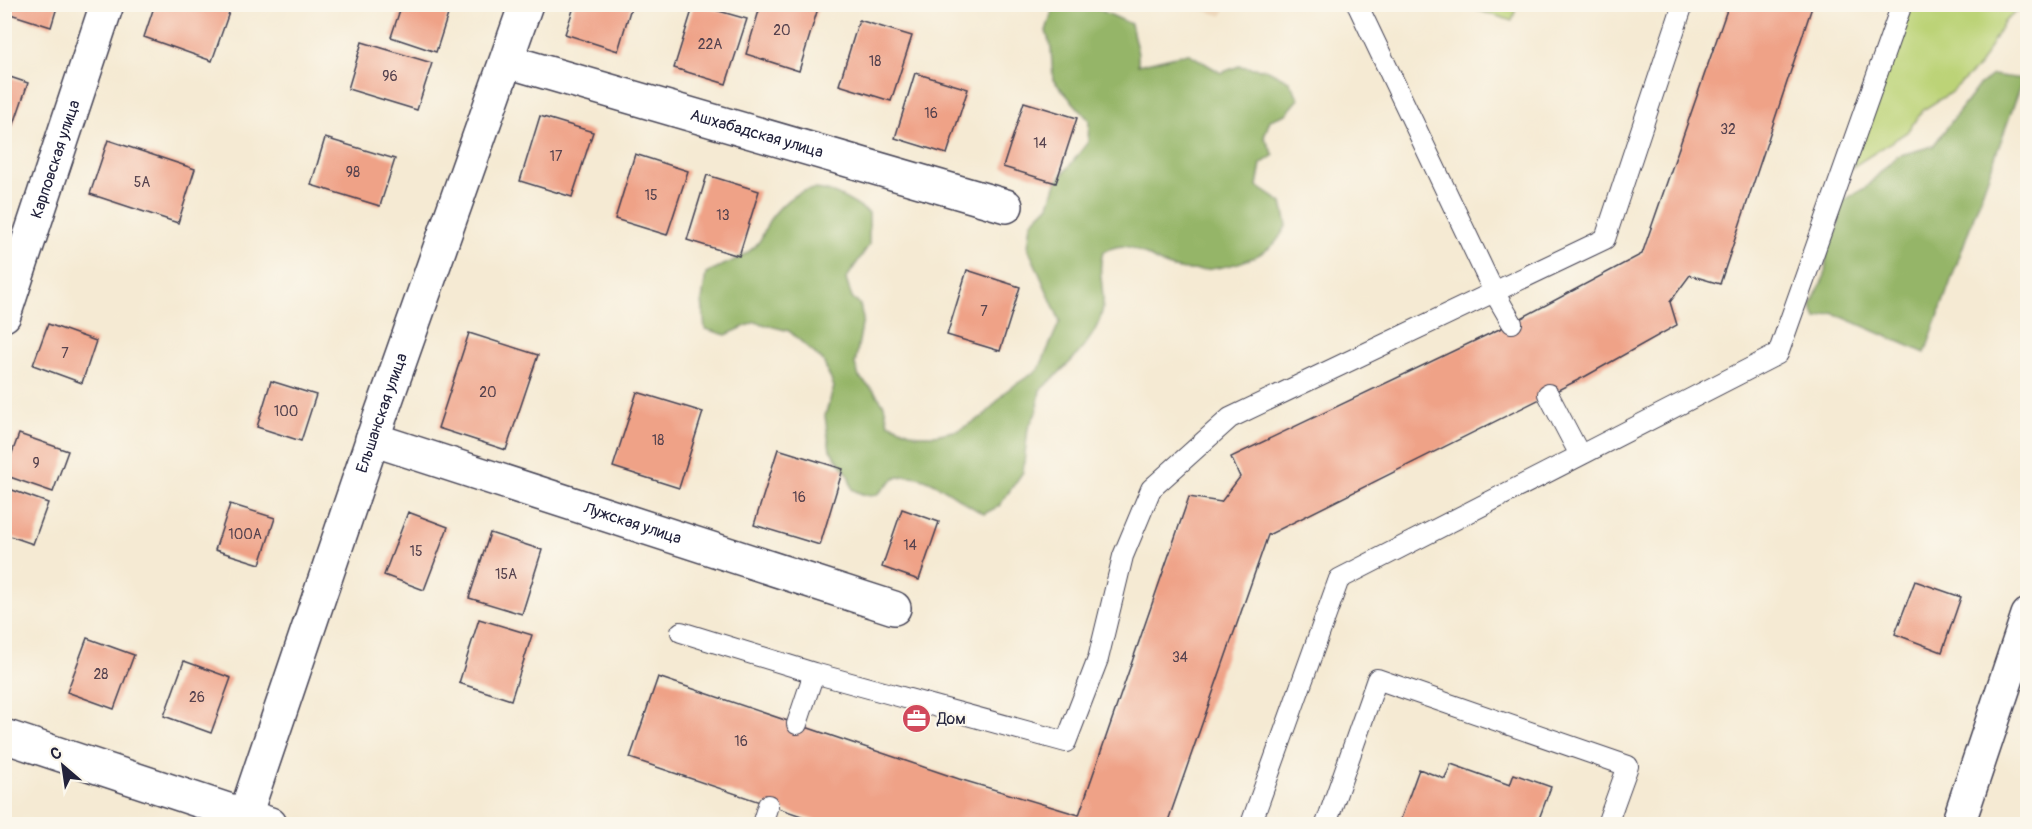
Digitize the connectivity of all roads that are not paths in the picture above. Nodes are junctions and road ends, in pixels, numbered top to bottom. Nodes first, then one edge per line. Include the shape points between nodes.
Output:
1 (107, 4) edge
2 (526, 4) edge
3 (1357, 4) edge
4 (1683, 4) edge
5 (1902, 4) edge
6 (507, 61) junction
7 (1005, 206) dead end
8 (1494, 292) junction
9 (4, 315) edge
10 (1512, 323) dead end
11 (1548, 394) dead end
12 (372, 439) junction
13 (1580, 455) junction
14 (894, 608) dead end
15 (2028, 615) edge
16 (681, 632) dead end
17 (814, 673) junction
18 (797, 724) dead end
19 (4, 736) edge
20 (768, 805) dead end
21 (252, 822) edge
22 (762, 825) edge
23 (1251, 825) edge
24 (1326, 825) edge
25 (1607, 825) edge
26 (1958, 825) edge

1 - 9 street, Карповская улица
2 - 6 street, Ельшанская улица
3 - 8 lane
4 - 8 lane via 1605,239
5 - 13 lane via 1778,354
6 - 7 street, Ашхабадская улица
6 - 12 street, Ельшанская улица
8 - 10 lane
8 - 17 lane via 1230,418 1151,489 1123,556 1098,659 1066,742
11 - 13 lane
12 - 14 street, Лужская улица
12 - 21 street, Ельшанская улица
13 - 23 lane via 1339,579
15 - 26 street
16 - 17 lane
17 - 18 lane
19 - 21 street
20 - 22 lane
24 - 25 lane via 1377,679 1628,766

